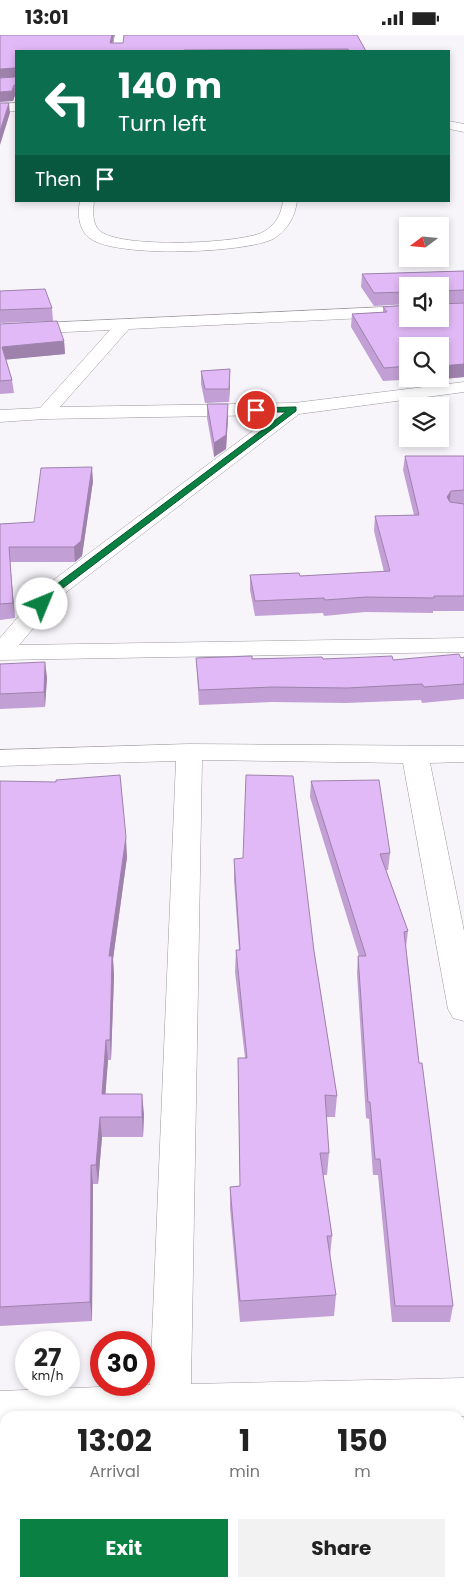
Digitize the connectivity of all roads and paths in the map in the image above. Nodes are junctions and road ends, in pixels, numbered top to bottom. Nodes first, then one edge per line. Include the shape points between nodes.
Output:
1 (120, 35) edge
2 (117, 50) edge
3 (0, 107) edge
4 (15, 107) edge
5 (450, 125) edge
6 (464, 127) edge
7 (87, 202) edge
8 (290, 202) edge
9 (399, 311) edge
10 (125, 323) junction
11 (0, 330) edge
12 (464, 387) edge
13 (294, 409) junction
14 (45, 413) junction
15 (0, 416) edge
16 (464, 645) edge
17 (0, 653) edge
18 (189, 752) junction
19 (464, 754) edge
20 (415, 755) junction
21 (0, 758) edge
22 (464, 1009) edge
23 (464, 1397) edge
24 (170, 1404) junction
25 (0, 1411) edge

1 - 2 street
3 - 4 street
5 - 6 street
7 - 8 street via 84,215 97,237 111,243 157,245 241,243 263,238 281,226
9 - 10 street
10 - 11 street
10 - 14 street
12 - 13 street
13 - 14 street
13 - 17 street via 52,592
14 - 15 street
16 - 17 street
18 - 20 street
18 - 21 street
18 - 24 street
19 - 20 street
20 - 22 street
23 - 24 street
24 - 25 street

